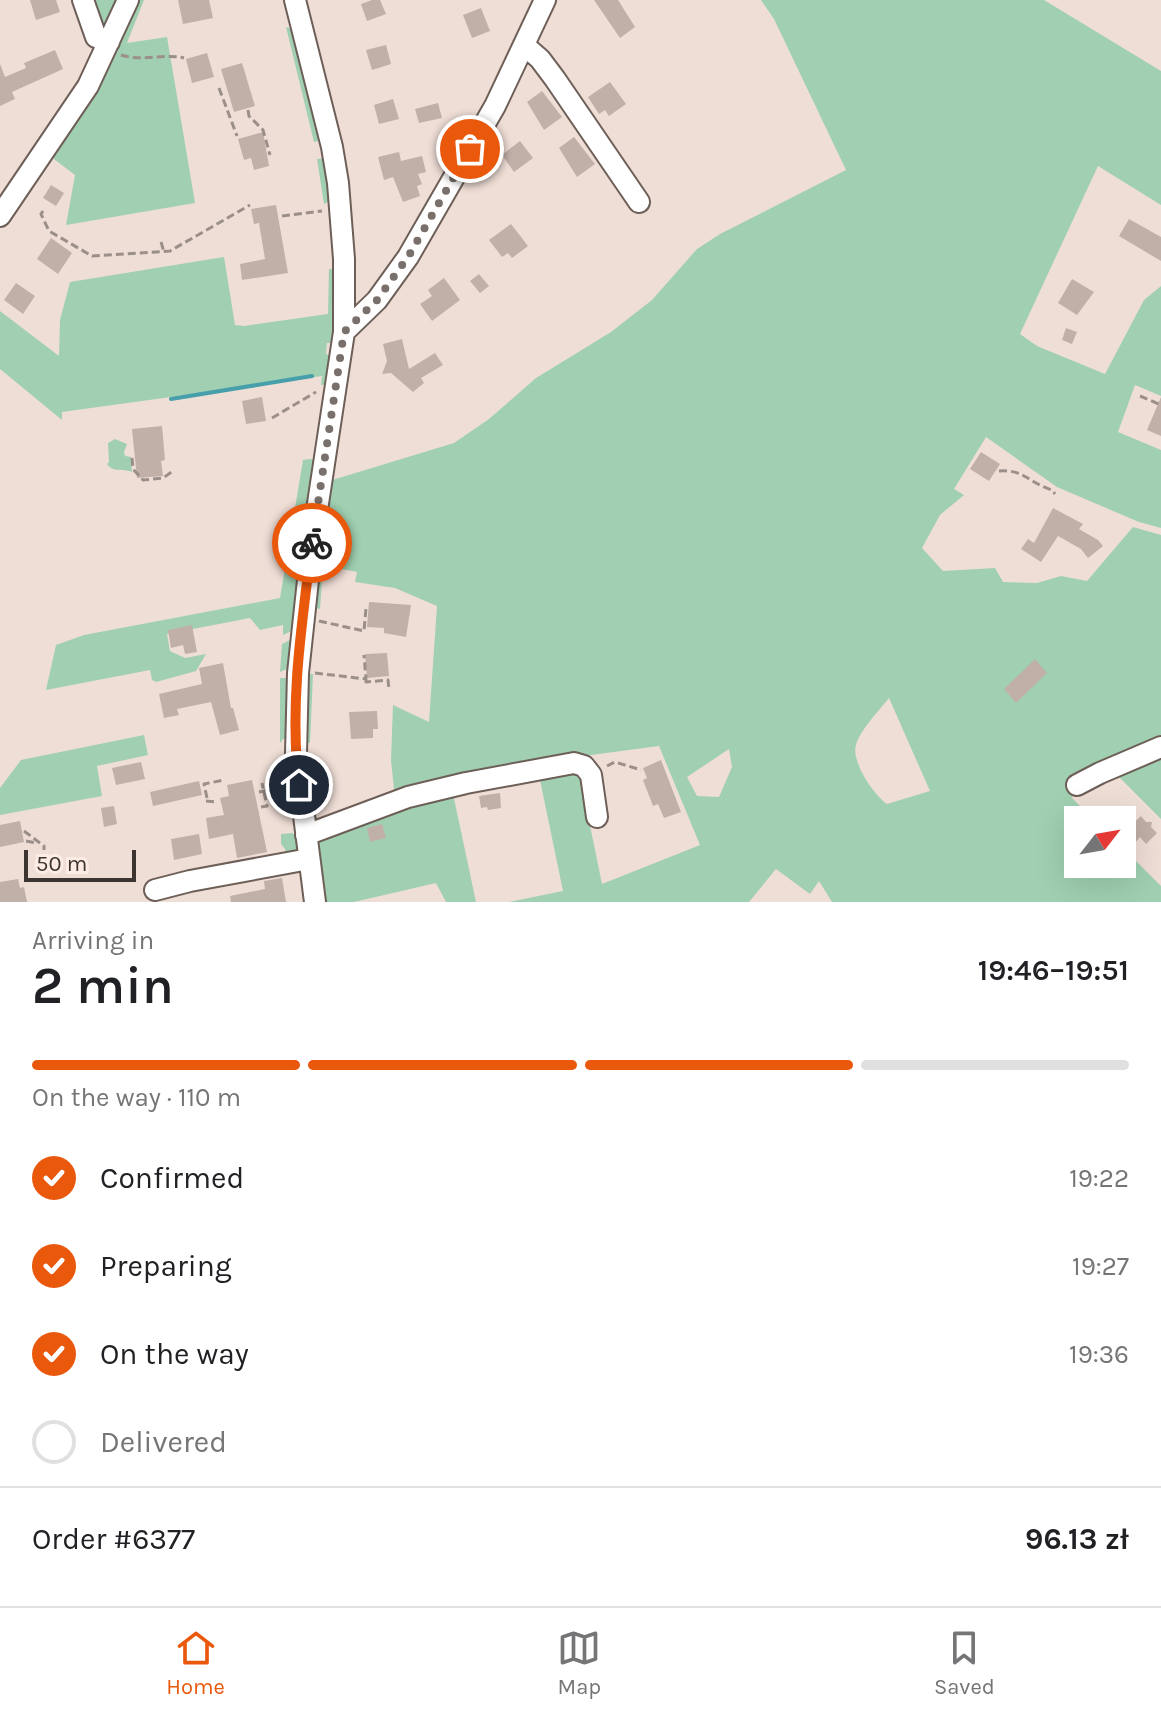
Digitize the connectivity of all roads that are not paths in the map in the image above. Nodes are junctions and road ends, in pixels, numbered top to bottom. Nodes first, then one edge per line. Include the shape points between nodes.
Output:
1 (83, 0) edge
2 (128, 0) edge
3 (295, 0) edge
4 (545, 0) edge
5 (525, 46) junction
6 (115, 48) junction
7 (639, 202) dead end
8 (2, 210) edge
9 (344, 332) junction
10 (1161, 747) edge
11 (1077, 785) dead end
12 (597, 817) dead end
13 (306, 835) junction
14 (309, 859) junction
15 (155, 890) dead end
16 (315, 902) edge

1 - 6 street via 96,37
2 - 6 street
3 - 9 street via 338,183
4 - 5 street
5 - 7 street via 555,79
5 - 9 street via 408,257 377,300
6 - 8 street
9 - 13 street via 298,673 296,753
10 - 11 street
12 - 13 street via 591,775 574,763 408,797
13 - 14 street
14 - 15 street
14 - 16 street

